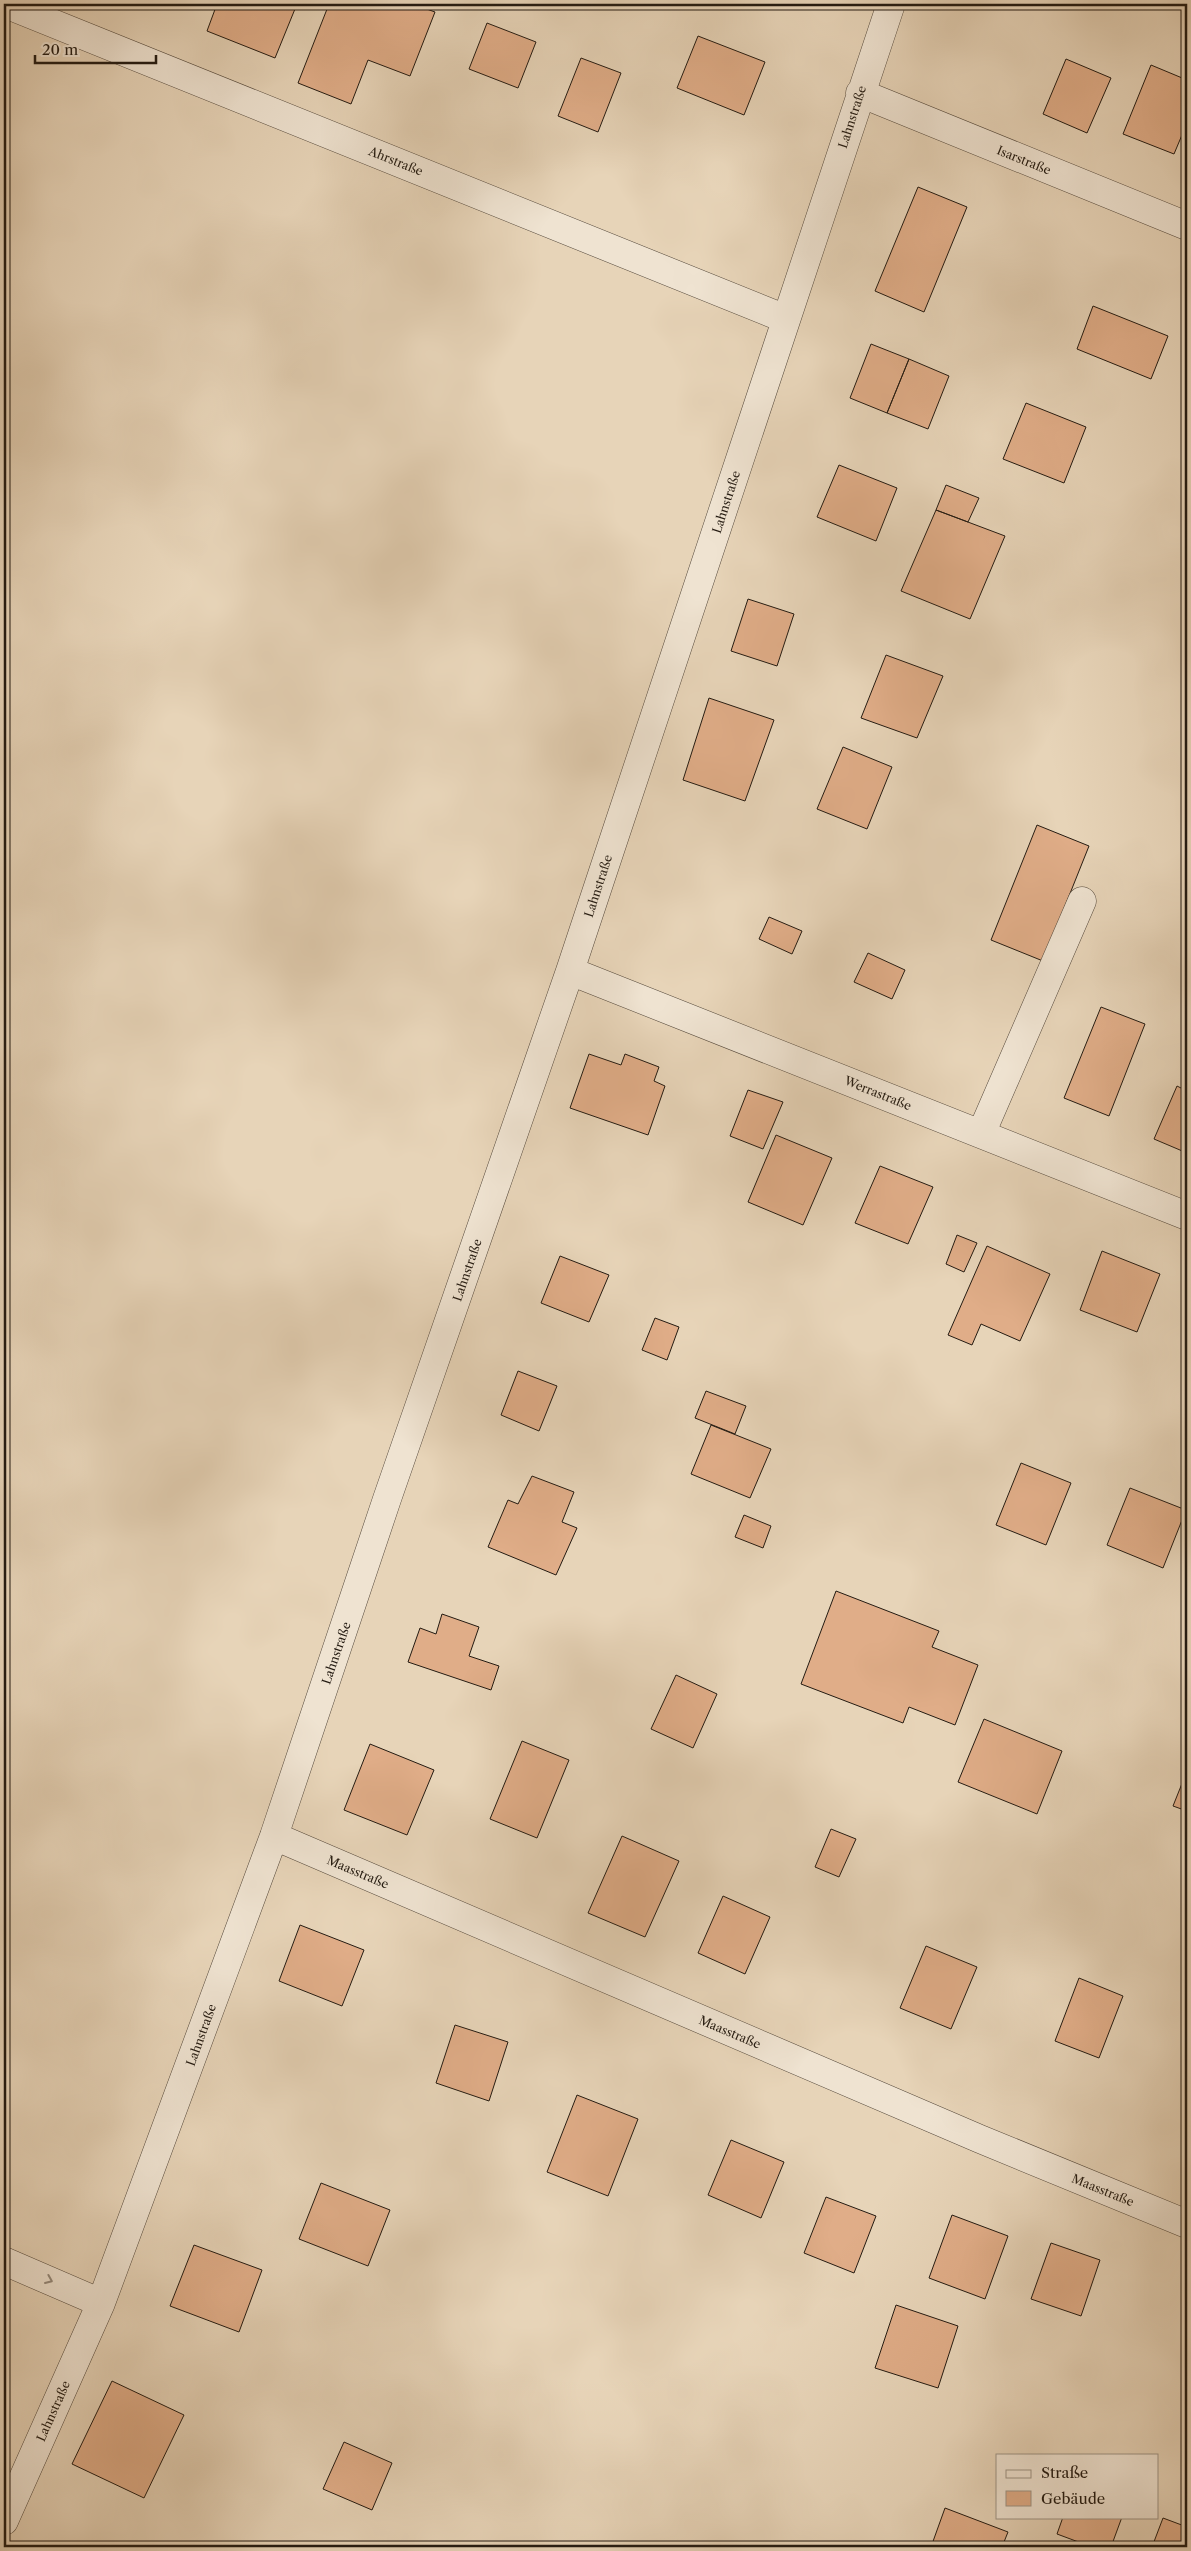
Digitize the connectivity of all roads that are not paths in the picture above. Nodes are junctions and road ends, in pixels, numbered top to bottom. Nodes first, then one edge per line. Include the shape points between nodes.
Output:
1 (5, 4) edge
2 (890, 4) edge
3 (860, 93) junction
4 (1187, 226) edge
5 (786, 319) junction
6 (1082, 900) dead end
7 (570, 970) junction
8 (981, 1134) junction
9 (1187, 1216) edge
10 (274, 1836) junction
11 (1187, 2224) edge
12 (4, 2261) edge
13 (101, 2303) junction
14 (4, 2521) edge

1 - 5 street, Ahrstraße
2 - 3 street, Lahnstraße
3 - 4 street, Isarstraße
3 - 5 street, Lahnstraße
5 - 7 street, Lahnstraße
6 - 8 street
7 - 8 street, Werrastraße
7 - 10 street, Lahnstraße
8 - 9 street, Werrastraße
10 - 11 street, Maasstraße via 971,2135
10 - 13 street, Lahnstraße
12 -> 13 street
13 - 14 street, Lahnstraße

